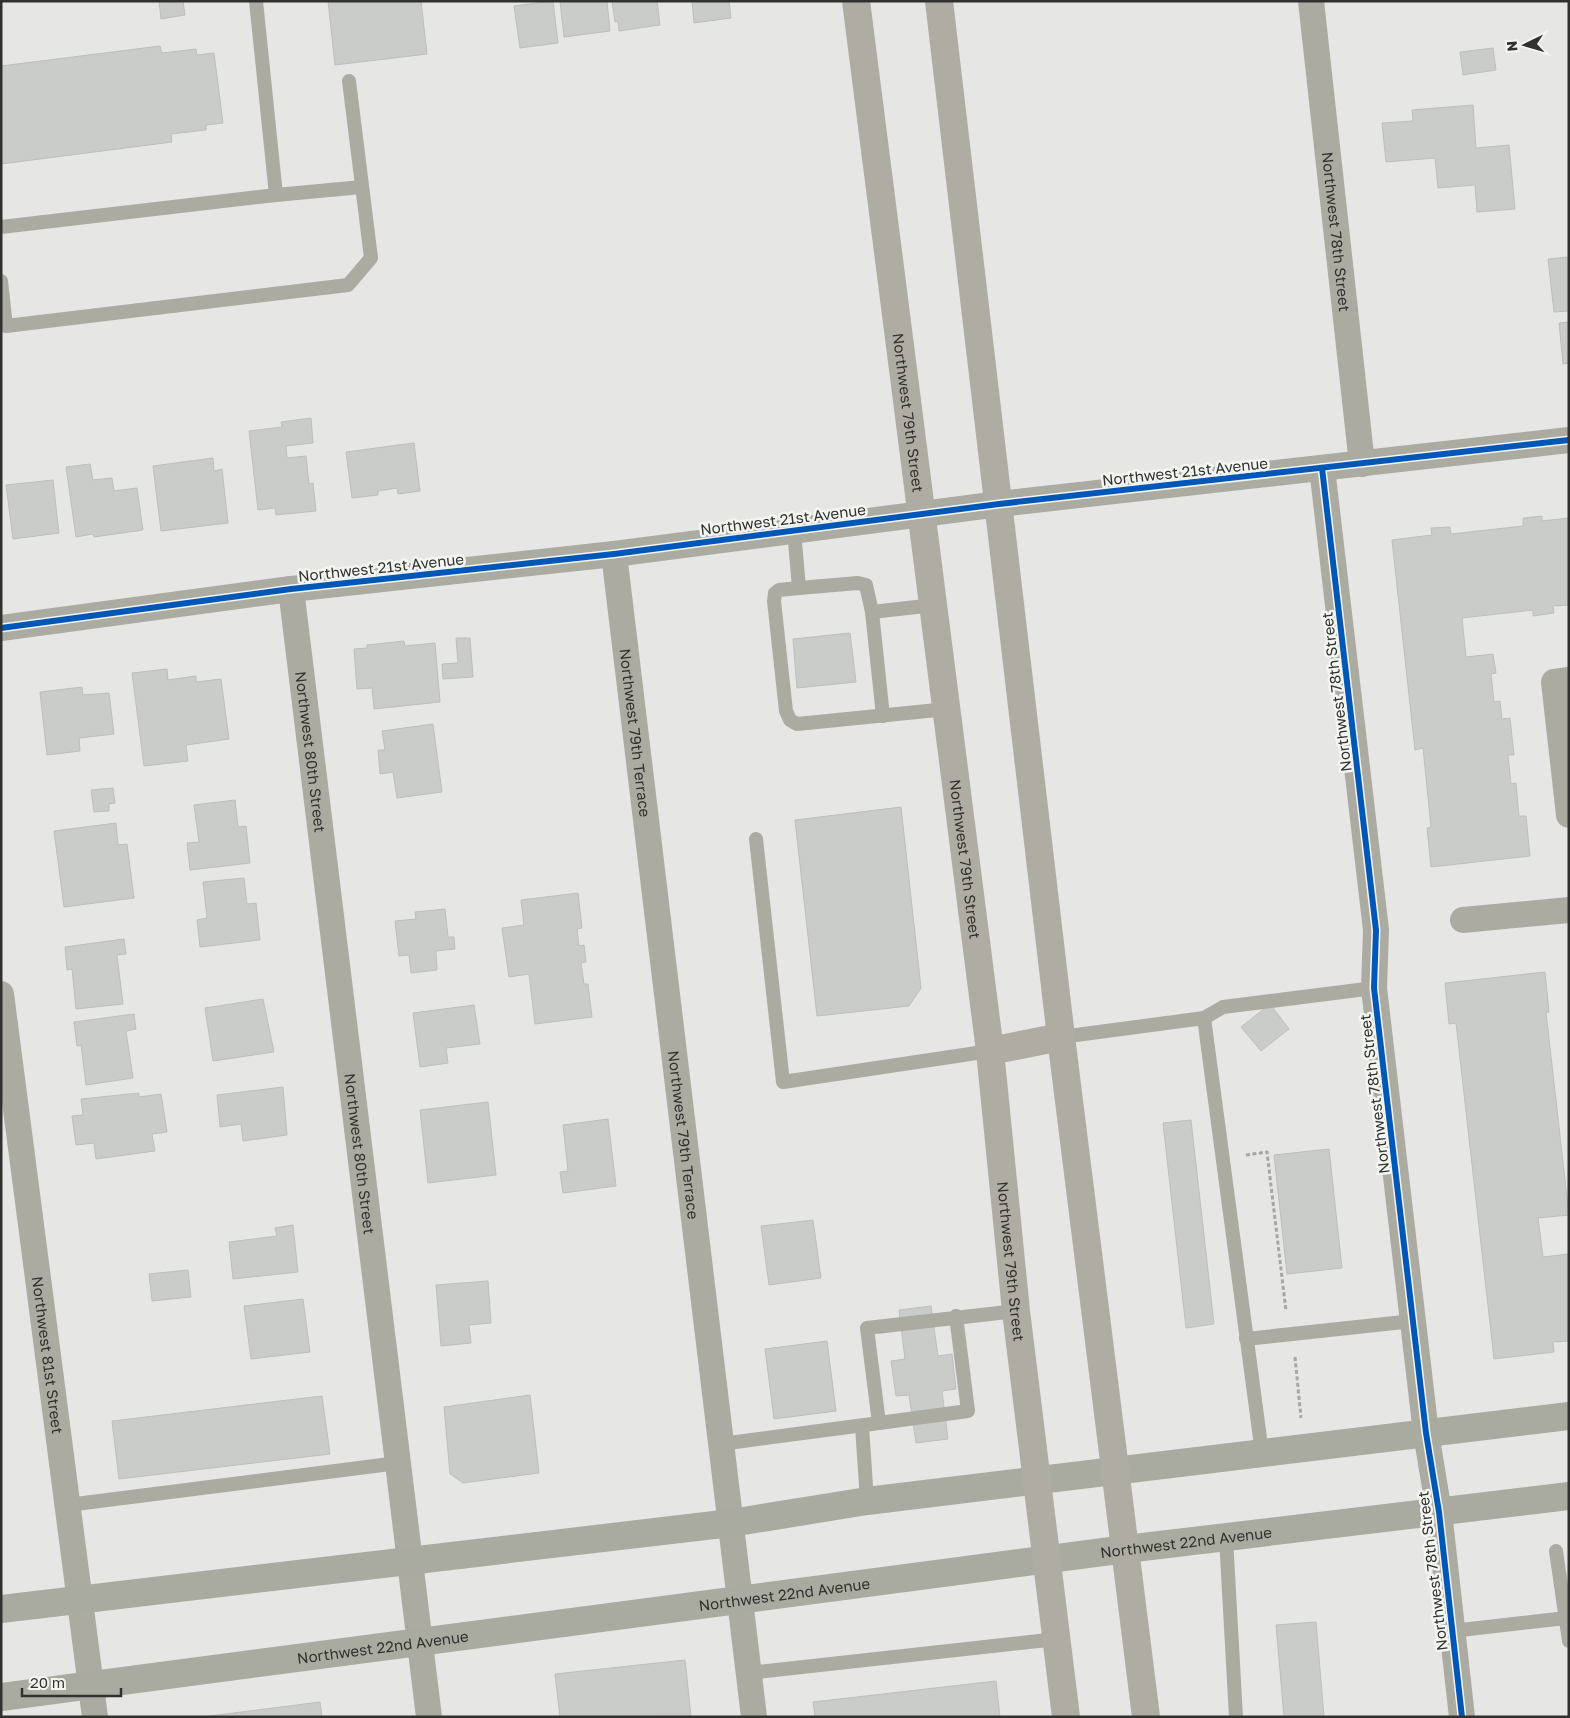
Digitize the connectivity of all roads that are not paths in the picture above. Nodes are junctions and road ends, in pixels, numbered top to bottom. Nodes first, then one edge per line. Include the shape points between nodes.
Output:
1 (256, 1) edge
2 (856, 1) edge
3 (939, 1) edge
4 (1311, 1) edge
5 (349, 81) dead end
6 (362, 187) junction
7 (276, 195) junction
8 (1, 227) edge
9 (1, 281) edge
10 (1569, 440) edge
11 (1362, 464) junction
12 (1322, 468) junction
13 (999, 504) junction
14 (922, 513) junction
15 (794, 530) junction
16 (614, 554) junction
17 (799, 588) junction
18 (291, 590) junction
19 (934, 605) junction
20 (872, 612) junction
21 (1, 628) edge
22 (1569, 680) edge
23 (947, 709) junction
24 (883, 716) junction
25 (1569, 815) edge
26 (756, 839) dead end
27 (1569, 910) edge
28 (1463, 920) dead end
29 (1374, 988) junction
30 (1, 994) edge
31 (1204, 1018) junction
32 (1061, 1037) junction
33 (990, 1050) junction
34 (1016, 1311) junction
35 (956, 1316) junction
36 (1413, 1322) junction
37 (1246, 1339) junction
38 (1569, 1416) edge
39 (879, 1423) junction
40 (862, 1426) junction
41 (1426, 1433) junction
42 (721, 1444) junction
43 (1262, 1453) junction
44 (398, 1463) junction
45 (1116, 1470) junction
46 (1038, 1481) junction
47 (1569, 1496) edge
48 (867, 1501) junction
49 (68, 1505) junction
50 (1438, 1512) junction
51 (731, 1522) junction
52 (1226, 1538) junction
53 (1126, 1549) junction
54 (1556, 1551) dead end
55 (411, 1560) junction
56 (1048, 1560) junction
57 (80, 1600) junction
58 (740, 1601) junction
59 (1, 1609) edge
60 (1566, 1618) junction
61 (1452, 1631) junction
62 (1057, 1639) junction
63 (420, 1641) junction
64 (1569, 1642) edge
65 (749, 1673) junction
66 (91, 1686) junction
67 (1, 1697) edge
68 (95, 1717) edge
69 (429, 1717) edge
70 (754, 1717) edge
71 (1066, 1717) edge
72 (1146, 1717) edge
73 (1236, 1717) edge
74 (1462, 1717) edge

1 - 7 lane
2 - 14 main road, Northwest 79th Street
3 - 13 main road
4 - 11 street, Northwest 78th Street
5 - 6 lane
6 - 7 lane
6 - 9 lane via 371,258 348,285 6,326
7 - 8 lane
10 - 11 street, Northwest 21st Avenue
11 - 12 street, Northwest 21st Avenue
12 - 13 street, Northwest 21st Avenue
12 - 29 street, Northwest 78th Street via 1376,930
13 - 14 street, Northwest 21st Avenue
13 - 32 main road
14 - 15 street, Northwest 21st Avenue
14 - 19 main road, Northwest 79th Street
15 - 16 street, Northwest 21st Avenue
15 - 17 lane
16 - 18 street, Northwest 21st Avenue
16 - 42 street, Northwest 79th Terrace
17 - 20 lane via 866,585
17 - 24 lane via 779,590 774,601 786,711 790,720 797,724
18 - 21 street, Northwest 21st Avenue
18 - 44 street, Northwest 80th Street
19 - 20 lane
19 - 23 main road, Northwest 79th Street
20 - 24 lane
22 - 25 street via 1554,682
23 - 24 lane
23 - 33 main road, Northwest 79th Street
26 - 33 lane via 783,1082
27 - 28 street
29 - 31 lane via 1223,1007
29 - 36 street, Northwest 78th Street
30 - 49 street, Northwest 81st Street
31 - 32 lane
31 - 37 lane
32 - 33 main road
32 - 45 main road
33 - 34 main road, Northwest 79th Street
34 - 35 lane
34 - 46 main road, Northwest 79th Street
35 - 39 lane via 867,1328
35 - 39 lane via 968,1412
36 - 37 lane
36 - 41 street, Northwest 78th Street
37 - 43 lane
38 - 41 main road
39 - 40 lane
40 - 42 lane
40 - 48 lane
41 - 43 main road
41 - 50 street, Northwest 78th Street
42 - 51 street, Northwest 79th Terrace
43 - 45 main road
44 - 49 lane
44 - 55 street, Northwest 80th Street
45 - 46 main road
45 - 53 main road
46 - 48 main road
46 - 56 main road, Northwest 79th Street
47 - 50 main road, Northwest 22nd Avenue
48 - 51 main road
49 - 57 street, Northwest 81st Street
50 - 52 main road, Northwest 22nd Avenue
50 - 61 street, Northwest 78th Street
51 - 55 main road
51 - 58 street, Northwest 79th Terrace
52 - 53 main road, Northwest 22nd Avenue
52 - 73 lane
53 - 56 main road, Northwest 22nd Avenue
53 - 72 main road
54 - 60 lane
55 - 57 main road
55 - 63 street, Northwest 80th Street
56 - 58 main road, Northwest 22nd Avenue
56 - 62 main road, Northwest 79th Street
57 - 59 main road
57 - 66 street, Northwest 81st Street
58 - 63 main road, Northwest 22nd Avenue
58 - 65 street, Northwest 79th Terrace
60 - 61 lane
60 - 64 lane
61 - 74 street, Northwest 78th Street
62 - 65 lane
62 - 71 main road, Northwest 79th Street
63 - 66 main road, Northwest 22nd Avenue
63 - 69 street, Northwest 80th Street
65 - 70 street, Northwest 79th Terrace
66 - 67 main road, Northwest 22nd Avenue
66 - 68 street, Northwest 81st Street

